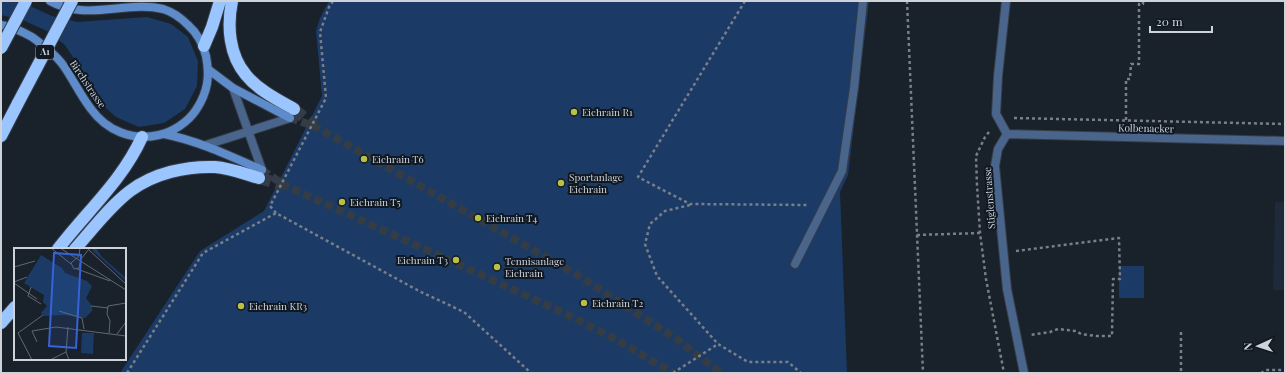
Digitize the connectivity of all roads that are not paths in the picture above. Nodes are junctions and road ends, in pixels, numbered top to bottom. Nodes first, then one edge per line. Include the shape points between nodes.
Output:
1 (26, 1) edge
2 (50, 1) edge
3 (72, 1) edge
4 (220, 1) edge
5 (232, 1) edge
6 (863, 1) edge
7 (1006, 1) edge
8 (1, 26) edge
9 (204, 46) junction
10 (1, 48) edge
11 (209, 70) junction
12 (233, 88) junction
13 (292, 114) junction
14 (249, 132) junction
15 (164, 134) junction
16 (1007, 134) junction
17 (1, 136) edge
18 (142, 137) junction
19 (1285, 141) edge
20 (206, 145) junction
21 (261, 174) junction
22 (59, 248) edge
23 (76, 248) edge
24 (795, 264) dead end
25 (14, 308) edge
26 (1, 323) edge
27 (1024, 373) edge

1 - 10 highway, bridge
2 - 9 main road, Birchstrasse via 76,10 143,7 163,9 180,17 193,29
3 - 17 highway, A1, bridge
4 - 9 highway
5 - 13 highway via 229,14 231,43 237,60 246,76
6 - 24 street via 842,171
7 - 16 street via 996,114
8 - 18 main road, Birchstrasse via 27,34 43,45 63,64 90,108 103,122 116,131
9 - 11 main road, Birchstrasse
11 - 12 main road
11 - 15 main road, Birchstrasse via 206,93 195,111 181,125
12 - 13 main road
12 - 14 street
13 - 14 street
14 - 20 street
14 - 21 street
15 - 18 main road, Birchstrasse
15 - 20 main road, Birchstrasse
16 - 19 street, Kolbenacker
16 - 27 street, Stiglenstrasse via 998,149 995,166 1007,288
18 - 22 highway via 110,189
20 - 21 main road, Birchstrasse
21 - 23 highway via 215,168 191,168 162,174 121,198
25 - 26 highway

